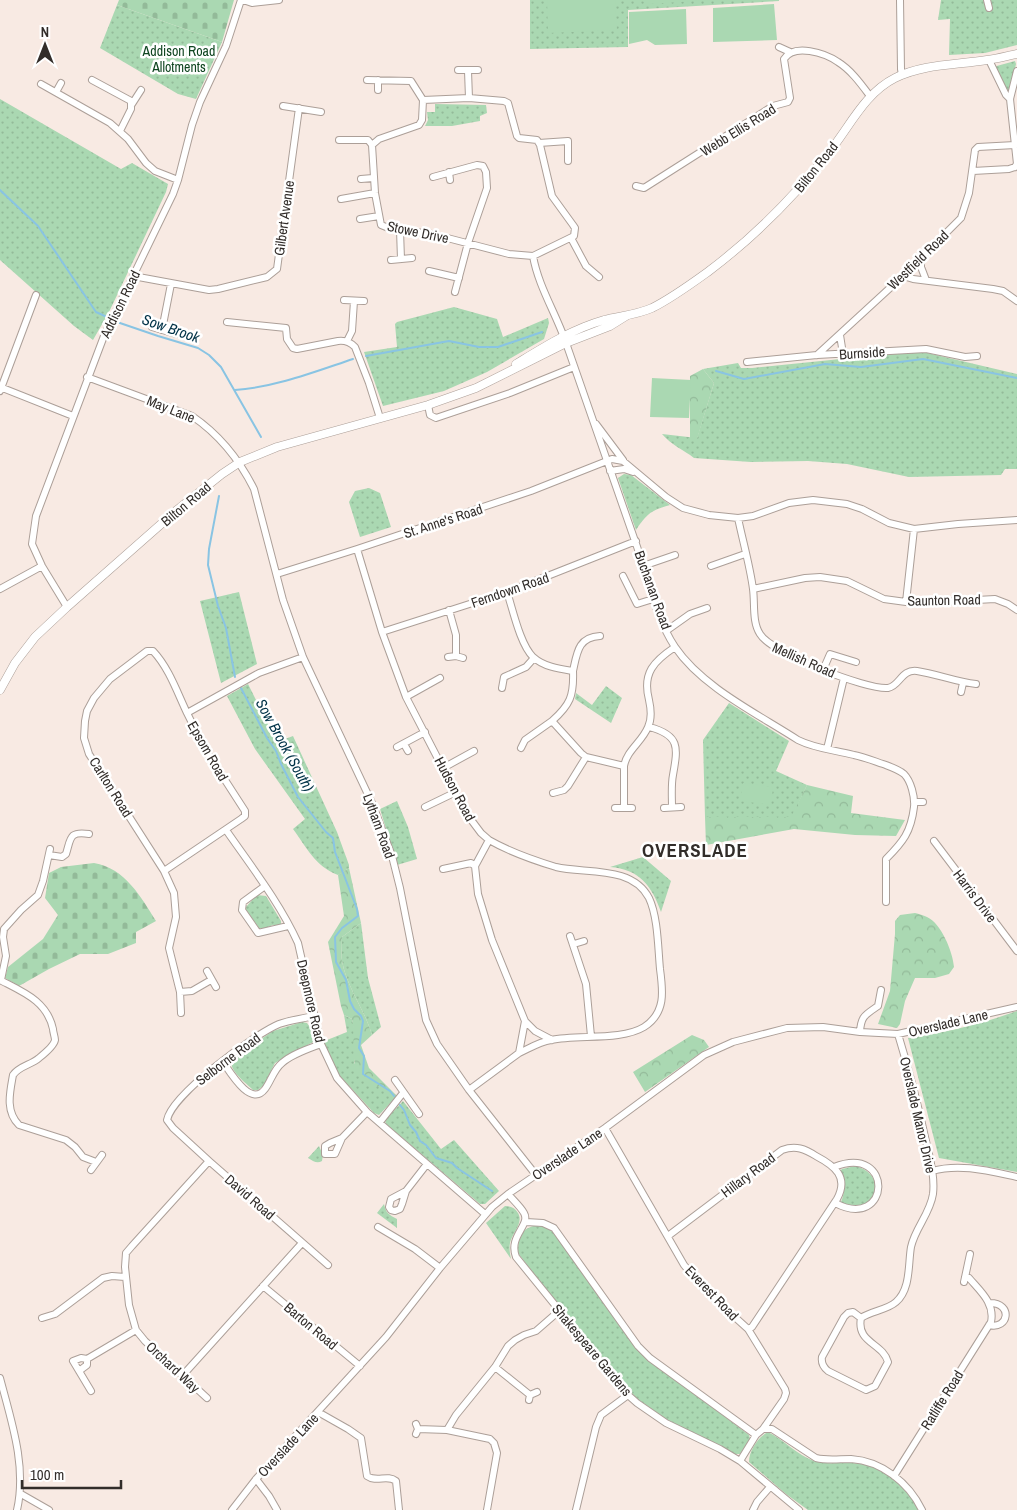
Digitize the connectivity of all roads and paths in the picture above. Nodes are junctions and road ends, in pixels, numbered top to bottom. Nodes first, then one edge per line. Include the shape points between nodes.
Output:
1 (242, 0) edge
2 (279, 0) edge
3 (900, 0) edge
4 (988, 0) edge
5 (989, 8) dead end
6 (779, 47) dead end
7 (790, 52) junction
8 (1017, 54) edge
9 (989, 60) junction
10 (458, 70) dead end
11 (478, 70) dead end
12 (468, 71) junction
13 (1017, 71) edge
14 (902, 75) junction
15 (92, 80) dead end
16 (366, 80) dead end
17 (378, 80) junction
18 (61, 83) dead end
19 (42, 84) dead end
20 (141, 90) dead end
21 (378, 90) dead end
22 (56, 92) junction
23 (870, 96) junction
24 (469, 98) junction
25 (1010, 99) junction
26 (423, 100) junction
27 (132, 104) junction
28 (283, 106) dead end
29 (299, 108) junction
30 (320, 112) dead end
31 (120, 131) junction
32 (340, 140) dead end
33 (539, 143) junction
34 (372, 144) junction
35 (1015, 145) junction
36 (568, 161) dead end
37 (1016, 168) edge
38 (973, 171) junction
39 (449, 172) junction
40 (433, 177) dead end
41 (361, 178) dead end
42 (374, 178) junction
43 (178, 180) junction
44 (450, 180) dead end
45 (636, 186) dead end
46 (375, 193) junction
47 (341, 199) dead end
48 (380, 216) junction
49 (360, 219) dead end
50 (400, 230) junction
51 (571, 238) junction
52 (468, 243) junction
53 (533, 256) junction
54 (412, 258) dead end
55 (921, 258) junction
56 (401, 259) junction
57 (391, 260) dead end
58 (429, 271) dead end
59 (133, 276) junction
60 (903, 276) junction
61 (599, 277) dead end
62 (458, 278) junction
63 (926, 280) junction
64 (171, 284) junction
65 (455, 292) dead end
66 (36, 295) dead end
67 (344, 300) dead end
68 (354, 301) junction
69 (364, 301) dead end
70 (1017, 301) edge
71 (626, 316) junction
72 (227, 322) dead end
73 (152, 327) dead end
74 (162, 330) junction
75 (176, 334) dead end
76 (840, 335) junction
77 (565, 340) junction
78 (347, 341) junction
79 (843, 354) junction
80 (817, 355) junction
81 (978, 356) dead end
82 (747, 362) dead end
83 (574, 367) junction
84 (87, 377) junction
85 (0, 389) edge
86 (428, 404) junction
87 (73, 416) junction
88 (380, 418) junction
89 (592, 419) junction
90 (606, 461) junction
91 (624, 461) junction
92 (240, 462) junction
93 (610, 471) junction
94 (636, 473) junction
95 (738, 518) junction
96 (1017, 520) edge
97 (914, 530) junction
98 (636, 541) junction
99 (357, 549) junction
100 (745, 554) junction
101 (675, 555) dead end
102 (42, 566) junction
103 (643, 566) junction
104 (710, 566) dead end
105 (277, 574) junction
106 (623, 576) dead end
107 (0, 589) edge
108 (753, 589) junction
109 (507, 592) junction
110 (654, 599) junction
111 (906, 602) junction
112 (67, 607) junction
113 (707, 608) dead end
114 (449, 610) junction
115 (1017, 610) edge
116 (666, 631) junction
117 (382, 632) junction
118 (600, 636) dead end
119 (675, 647) junction
120 (456, 656) junction
121 (303, 657) junction
122 (448, 658) dead end
123 (463, 658) dead end
124 (534, 658) junction
125 (856, 662) dead end
126 (823, 670) junction
127 (573, 671) junction
128 (442, 677) dead end
129 (844, 678) junction
130 (963, 683) junction
131 (976, 684) dead end
132 (502, 688) dead end
133 (0, 690) edge
134 (962, 692) dead end
135 (406, 697) junction
136 (187, 712) junction
137 (552, 721) junction
138 (648, 727) junction
139 (425, 732) junction
140 (517, 735) dead end
141 (525, 740) junction
142 (404, 744) junction
143 (397, 747) dead end
144 (521, 748) dead end
145 (828, 749) junction
146 (408, 751) dead end
147 (474, 751) dead end
148 (586, 757) junction
149 (624, 766) junction
150 (443, 768) junction
151 (454, 793) junction
152 (553, 793) dead end
153 (914, 802) junction
154 (923, 802) dead end
155 (425, 807) dead end
156 (672, 807) junction
157 (615, 808) dead end
158 (624, 808) junction
159 (632, 808) dead end
160 (664, 808) dead end
161 (681, 808) dead end
162 (226, 830) junction
163 (88, 834) dead end
164 (489, 840) junction
165 (934, 841) dead end
166 (475, 866) junction
167 (443, 869) dead end
168 (164, 871) junction
169 (265, 886) junction
170 (886, 902) dead end
171 (288, 926) junction
172 (570, 936) dead end
173 (584, 941) dead end
174 (574, 944) junction
175 (1017, 951) edge
176 (207, 971) dead end
177 (0, 980) edge
178 (881, 990) dead end
179 (180, 992) junction
180 (1017, 1007) edge
181 (181, 1013) dead end
182 (313, 1016) junction
183 (525, 1021) junction
184 (860, 1032) junction
185 (898, 1034) junction
186 (591, 1036) junction
187 (552, 1040) junction
188 (320, 1044) junction
189 (520, 1053) junction
190 (223, 1062) junction
191 (395, 1080) dead end
192 (468, 1090) junction
193 (403, 1093) junction
194 (367, 1112) junction
195 (419, 1114) dead end
196 (380, 1122) junction
197 (172, 1128) joint
198 (605, 1128) junction
199 (342, 1138) dead end
200 (102, 1155) dead end
201 (209, 1161) junction
202 (96, 1162) junction
203 (427, 1164) junction
204 (834, 1167) junction
205 (91, 1170) dead end
206 (932, 1170) junction
207 (536, 1175) junction
208 (1017, 1177) edge
209 (406, 1191) dead end
210 (508, 1194) junction
211 (835, 1203) junction
212 (485, 1214) junction
213 (526, 1222) junction
214 (378, 1227) dead end
215 (668, 1236) junction
216 (302, 1243) junction
217 (970, 1254) dead end
218 (328, 1265) dead end
219 (440, 1268) junction
220 (125, 1277) junction
221 (263, 1286) junction
222 (990, 1304) junction
223 (559, 1311) junction
224 (42, 1318) dead end
225 (861, 1318) junction
226 (989, 1325) junction
227 (748, 1329) junction
228 (136, 1330) junction
229 (86, 1359) junction
230 (360, 1366) junction
231 (495, 1367) junction
232 (79, 1371) junction
233 (183, 1375) junction
234 (0, 1378) edge
235 (92, 1391) dead end
236 (537, 1392) dead end
237 (628, 1395) junction
238 (207, 1398) dead end
239 (8, 1410) junction
240 (0, 1412) edge
241 (318, 1412) junction
242 (416, 1429) dead end
243 (763, 1429) junction
244 (447, 1430) junction
245 (756, 1435) junction
246 (740, 1461) junction
247 (894, 1476) junction
248 (256, 1479) junction
249 (770, 1487) junction
250 (21, 1494) junction
251 (17, 1510) edge
252 (49, 1510) edge
253 (232, 1510) edge
254 (277, 1510) edge
255 (399, 1510) edge
256 (486, 1510) edge
257 (576, 1510) edge
258 (753, 1510) edge
259 (799, 1510) edge
260 (922, 1510) edge

1 - 2 street via 252,3
1 - 43 street, Addison Road via 226,46 197,110
3 - 14 street
4 - 5 street
6 - 7 street
7 - 23 street via 801,50 837,61
7 - 45 street, Webb Ellis Road via 784,59 790,100 768,109 644,188
8 - 9 main road, Bilton Road
9 - 14 main road, Bilton Road via 942,65
9 - 25 street
10 - 12 street
11 - 12 street
12 - 24 street
13 - 25 street
14 - 23 main road, Bilton Road
15 - 27 street via 129,98
16 - 17 street
17 - 21 street
17 - 26 street via 411,81
18 - 22 street
19 - 22 street
20 - 27 street
22 - 31 street
23 - 71 main road, Bilton Road via 830,151 794,194 764,223 710,270 677,293 651,308
24 - 26 street
24 - 33 street via 508,103 517,136
25 - 35 street
26 - 34 street via 419,125
27 - 31 street
28 - 29 street
29 - 30 street
29 - 64 street, Gilbert Avenue via 278,269 267,277 218,289
31 - 43 street via 155,171
32 - 34 street via 368,140
33 - 36 street via 568,141
33 - 51 street via 552,196 575,228
34 - 42 street, Stowe Drive
35 - 37 street
35 - 38 street, Westfield Road via 978,147 973,154
37 - 38 street
38 - 55 street, Westfield Road via 960,218
39 - 40 street
39 - 44 street
39 - 52 street via 476,165 483,166 486,172 487,188
41 - 42 street
42 - 46 street, Stowe Drive
43 - 59 street, Addison Road
46 - 47 street
46 - 48 street, Stowe Drive
48 - 49 street
48 - 50 street, Stowe Drive via 383,226
50 - 52 street, Stowe Drive
50 - 56 street
51 - 53 street
51 - 61 street via 586,266
52 - 53 street, Stowe Drive via 509,254
52 - 62 street
53 - 77 street, Buchanan Road
54 - 56 street
55 - 60 street, Westfield Road
55 - 63 street
56 - 57 street
58 - 62 street
59 - 64 street, Gilbert Avenue
59 - 84 street, Addison Road
60 - 63 street
60 - 76 street, Westfield Road
62 - 65 street
63 - 70 street via 993,289
64 - 74 street
66 - 85 street
67 - 68 street
68 - 69 street
68 - 78 street via 352,331
71 - 77 main road, Bilton Road via 610,326
71 - 77 main road, Bilton Road via 604,320
72 - 78 street via 286,328 287,339 297,349
73 - 74 street
74 - 75 street
76 - 79 street
76 - 80 street, Westfield Road
77 - 83 street, Buchanan Road
77 - 86 main road, Bilton Road via 476,388
78 - 88 street via 354,347
79 - 80 street, Burnside
79 - 81 street, Burnside via 926,349 965,357
80 - 82 street, Burnside
83 - 86 street via 436,418 430,416
83 - 89 street, Buchanan Road
84 - 87 street, Addison Road
84 - 92 street, May Lane via 192,416 206,425
85 - 87 street
86 - 88 main road, Bilton Road
87 - 102 street, Addison Road via 36,516 32,544
88 - 92 main road, Bilton Road via 277,447
89 - 90 street, Buchanan Road
89 - 91 street
90 - 91 street
90 - 93 street, Buchanan Road
90 - 99 street, St. Anne's Road via 531,491
91 - 94 street
92 - 105 street, Lytham Road via 254,489
92 - 112 main road, Bilton Road via 177,510
93 - 94 street via 624,469
93 - 98 street, Buchanan Road
94 - 95 street via 683,508
95 - 97 street via 753,516 789,502 834,501
95 - 100 street, Mellish Road
96 - 97 street
97 - 111 street
98 - 103 street, Buchanan Road
98 - 109 street, Ferndown Road
99 - 105 street, St. Anne's Road
99 - 117 street, Hudson Road
100 - 104 street
100 - 108 street, Mellish Road
101 - 103 street
102 - 107 street
102 - 112 street, Addison Road
103 - 110 street, Buchanan Road
105 - 121 street, Lytham Road via 290,624
106 - 110 street via 637,604
108 - 111 street, Saunton Road via 820,577 847,581 884,599
108 - 126 street, Mellish Road via 759,633 769,645
109 - 114 street, Ferndown Road
109 - 124 street via 523,640
110 - 116 street, Buchanan Road
111 - 115 street, Saunton Road via 996,599
112 - 133 main road, Bilton Road via 15,662
113 - 116 street via 690,614
114 - 117 street, Ferndown Road
114 - 120 street via 456,635
116 - 119 street, Buchanan Road
117 - 135 street, Hudson Road
118 - 127 street via 590,633 582,642
119 - 138 street via 650,670 647,679 651,713
119 - 145 street, Buchanan Road via 693,668 732,698 798,740
120 - 122 street
120 - 123 street
121 - 136 street, Epsom Road via 251,676
121 - 192 street, Lytham Road via 372,803 392,856 426,1020 437,1044
124 - 127 street
124 - 132 street via 521,671 499,678
125 - 126 street via 830,654
126 - 129 street, Mellish Road
127 - 137 street via 570,700
128 - 135 street
129 - 130 street, Mellish Road via 888,688 904,674 916,671
129 - 145 street
130 - 131 street, Mellish Road
130 - 134 street
135 - 139 street, Hudson Road
136 - 162 street, Epsom Road via 204,748 245,810 245,816
136 - 168 street, Carlton Road via 158,656 147,651 99,691 88,711 84,729 89,754
137 - 141 street
137 - 148 street
138 - 149 street via 628,754
138 - 156 street via 668,735 675,746
139 - 142 street
139 - 150 street, Hudson Road
140 - 141 street
141 - 144 street
142 - 143 street
142 - 146 street
145 - 153 street, Buchanan Road via 854,754 898,770 909,781
147 - 150 street
148 - 149 street
148 - 152 street via 561,794
149 - 158 street
150 - 151 street, Hudson Road
151 - 155 street
151 - 164 street, Hudson Road via 475,826
153 - 154 street
153 - 170 street, Buchanan Road via 906,838 886,859
156 - 160 street
156 - 161 street
157 - 158 street
158 - 159 street
162 - 168 street, Epsom Road
162 - 169 street, Deepmore Road
163 - 177 street via 72,835 62,857 49,852 38,895 4,929 6,956
164 - 166 street
164 - 186 street, Hudson Road via 513,853 556,866 619,875 641,888 649,897 663,990 661,1004 651,1021 638,1030
165 - 175 street, Harris Drive
166 - 167 street via 471,863
166 - 183 street via 478,894 492,940
168 - 179 street, Carlton Road via 174,893 176,917 169,948
169 - 171 street, Deepmore Road
169 - 171 street via 243,902 242,910 258,933
171 - 182 street, Deepmore Road via 298,943
172 - 174 street
173 - 174 street
174 - 186 street via 586,984
176 - 179 street via 213,984
177 - 202 street via 42,1006 51,1021 55,1039 38,1059 13,1075 8,1103 16,1122 66,1140 83,1157
178 - 184 street via 878,1006 864,1015
179 - 181 street, Carlton Road
180 - 185 street, Overslade Lane
182 - 188 street, Deepmore Road
182 - 190 street, Selborne Road via 272,1028
183 - 187 street
183 - 189 street
184 - 185 street, Overslade Lane
184 - 198 street, Overslade Lane via 823,1027 787,1028 733,1042 704,1055
185 - 206 street, Overslade Manor Drive
186 - 187 street, Hudson Road
187 - 189 street, Hudson Road
188 - 190 street via 281,1063 258,1094 249,1093
188 - 194 street, Deepmore Road via 337,1078
189 - 192 street
190 - 197 street, Selborne Road via 188,1089 168,1114 167,1120
191 - 193 street
192 - 207 street, Lytham Road
193 - 195 street
193 - 196 street
194 - 196 street, Deepmore Road
194 - 199 street
196 - 203 street, Deepmore Road
197 - 201 street, David Road
198 - 207 street, Overslade Lane
198 - 215 street, Everest Road
200 - 202 street
201 - 216 street, David Road
201 - 220 street, Orchard Way via 126,1253
202 - 205 street
203 - 209 street
203 - 212 street, Deepmore Road
204 - 211 street via 840,1176 841,1186
204 - 211 street via 865,1164 875,1172 878,1186 874,1199 864,1208 851,1210
204 - 215 street, Hillary Road via 803,1148 782,1150
206 - 208 street via 967,1168
206 - 225 street, Overslade Manor Drive via 933,1196 915,1235 904,1288 896,1302
207 - 210 street, Overslade Lane
210 - 212 street, Overslade Lane
210 - 213 street via 524,1212
211 - 227 street
212 - 219 street, Overslade Lane
213 - 223 street, Shakespeare Gardens via 516,1236 516,1257
213 - 245 street via 543,1222 554,1228 638,1346 650,1358
214 - 219 street
215 - 227 street, Everest Road via 684,1265 704,1290
216 - 218 street, David Road
216 - 221 street
217 - 222 street, Ratliffe Road via 964,1280 969,1278
219 - 230 street, Overslade Lane
220 - 224 street via 103,1278 55,1314
220 - 228 street, Orchard Way
221 - 230 street, Barton Road
221 - 233 street
222 - 226 street, Ratliffe Road
222 - 226 street, Ratliffe Road via 1002,1306 1006,1317 998,1325
223 - 231 street via 536,1331 514,1340
223 - 237 street, Shakespeare Gardens
225 - 225 street, Overslade Manor Drive via 853,1312 844,1316 821,1361 828,1371 866,1390 875,1386 888,1362 883,1352 867,1340
226 - 247 street, Ratliffe Road
227 - 243 street, Everest Road via 786,1393
228 - 229 street
228 - 233 street, Orchard Way
229 - 232 street via 87,1365
229 - 232 street via 73,1361
230 - 241 street, Overslade Lane
231 - 236 street via 529,1398
231 - 244 street
232 - 235 street
233 - 238 street, Orchard Way
234 - 239 street
237 - 246 street, Shakespeare Gardens via 666,1423
237 - 257 street via 602,1415 596,1427
239 - 240 street
239 - 250 street via 20,1464
241 - 248 street, Overslade Lane
241 - 255 street via 361,1438 368,1476 375,1479 390,1477 396,1481
242 - 244 street
243 - 245 street
243 - 247 street via 772,1429 816,1458 864,1461
244 - 256 street via 490,1440 494,1444 497,1453
245 - 246 street
246 - 249 street, Shakespeare Gardens
247 - 260 street via 904,1483
248 - 253 street, Overslade Lane
248 - 254 street
249 - 258 street
249 - 259 street, Shakespeare Gardens
250 - 251 street
250 - 252 street

